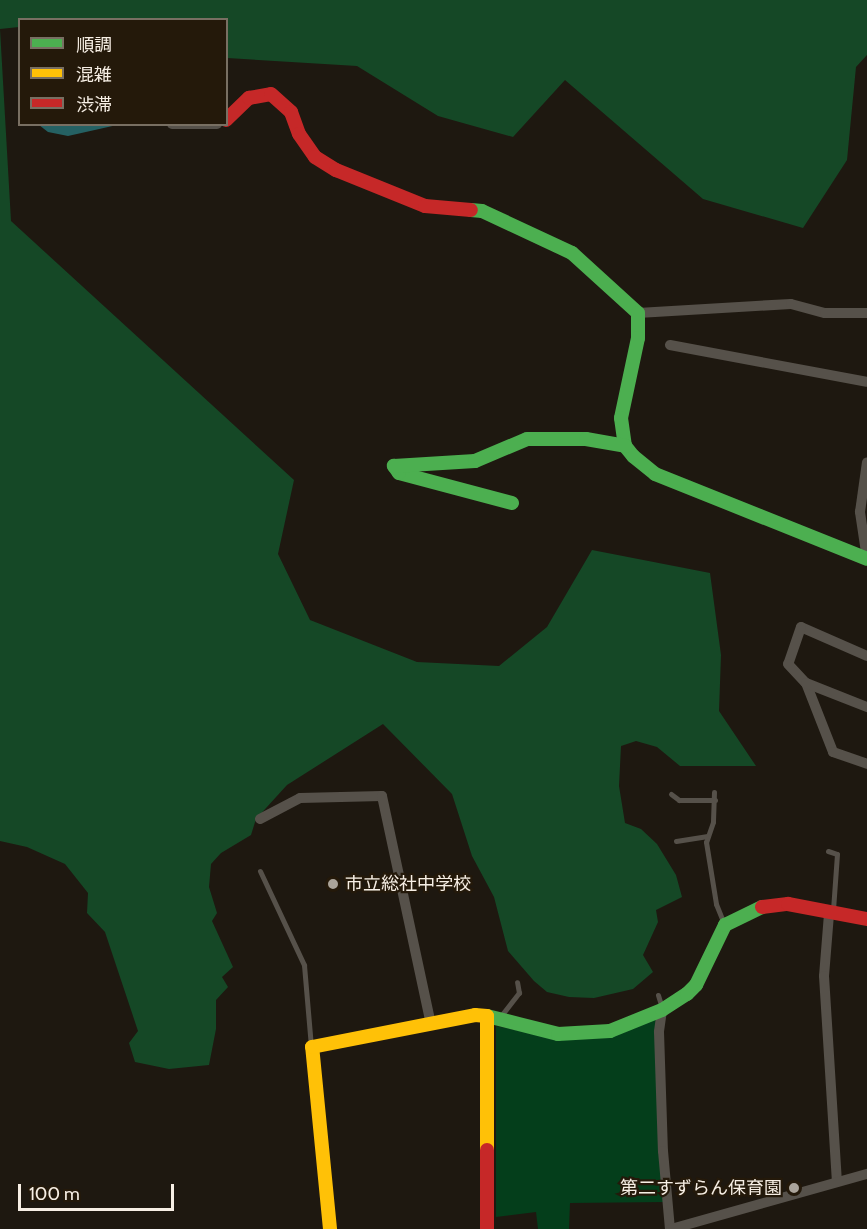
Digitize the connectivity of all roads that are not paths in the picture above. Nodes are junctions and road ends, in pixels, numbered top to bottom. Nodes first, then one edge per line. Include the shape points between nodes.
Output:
1 (228, 118) edge
2 (638, 313) junction
3 (867, 313) edge
4 (670, 345) dead end
5 (867, 382) edge
6 (625, 446) junction
7 (867, 462) edge
8 (512, 503) dead end
9 (867, 559) edge
10 (867, 656) edge
11 (806, 683) junction
12 (867, 707) edge
13 (867, 765) edge
14 (714, 792) dead end
15 (671, 794) dead end
16 (715, 800) junction
17 (260, 819) dead end
18 (708, 836) junction
19 (676, 841) dead end
20 (828, 851) dead end
21 (260, 870) dead end
22 (830, 914) junction
23 (867, 919) edge
24 (725, 925) junction
25 (517, 982) dead end
26 (658, 995) dead end
27 (662, 1010) junction
28 (493, 1017) junction
29 (431, 1024) junction
30 (312, 1047) junction
31 (867, 1174) edge
32 (837, 1182) junction
33 (330, 1229) edge
34 (487, 1229) edge
35 (671, 1229) edge

1 - 2 street via 249,98 271,94 284,101 306,147 322,163 425,206 482,211 510,221 549,245 572,253
2 - 3 street via 791,304 825,313
2 - 6 street via 638,338 621,418
4 - 5 street
6 - 8 street via 586,439 527,439 475,460 394,466 399,472
6 - 9 street via 655,474
7 - 9 street via 860,512
10 - 11 street via 801,627 788,664
11 - 12 street
11 - 13 street via 833,752
14 - 16 lane
15 - 16 lane via 679,800
16 - 18 lane
17 - 29 street via 300,798 382,796
18 - 19 lane
18 - 24 lane via 709,874
20 - 22 lane via 837,854
21 - 30 lane via 304,965
22 - 23 street
22 - 24 street via 802,906 774,905 741,914
22 - 32 street via 824,976
24 - 27 street via 696,985
25 - 28 lane via 519,993
26 - 27 lane
27 - 28 street via 610,1031 558,1034
27 - 35 street via 659,1032 663,1151
28 - 29 street
28 - 34 street
29 - 30 street
30 - 33 street
31 - 32 street
32 - 35 street

